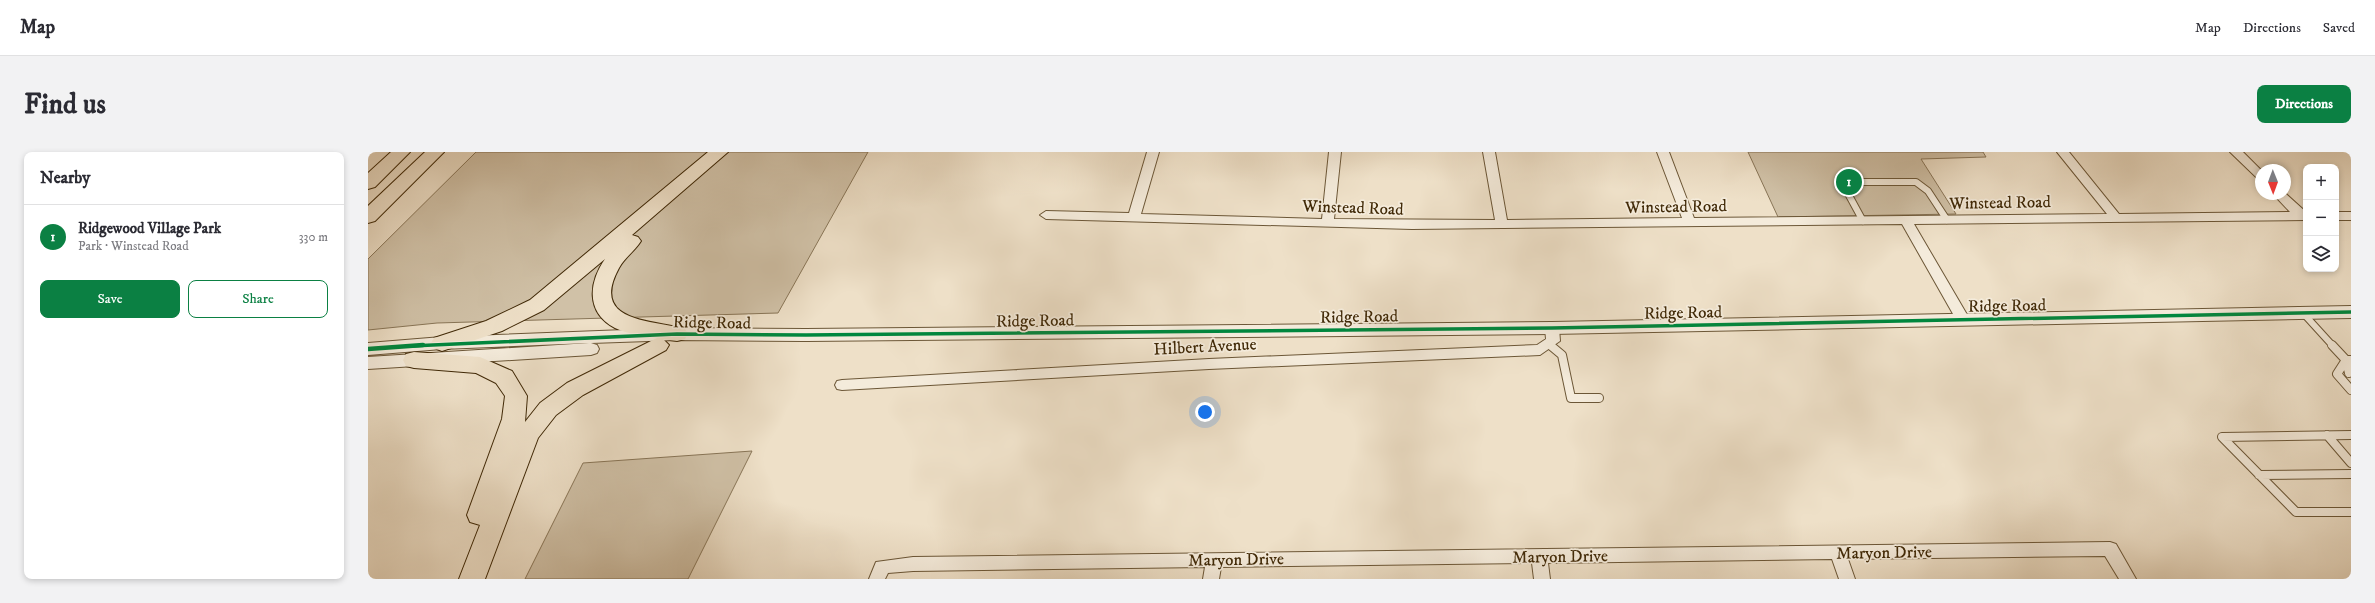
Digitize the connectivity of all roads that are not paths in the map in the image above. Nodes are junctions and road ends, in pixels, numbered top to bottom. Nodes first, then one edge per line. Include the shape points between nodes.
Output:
1 (401, 152) edge
2 (435, 152) edge
3 (719, 152) edge
4 (734, 152) edge
5 (1153, 152) edge
6 (1335, 152) edge
7 (1490, 152) edge
8 (1663, 152) edge
9 (2063, 152) edge
10 (2236, 152) edge
11 (2255, 170) edge
12 (368, 183) edge
13 (2286, 200) edge
14 (1046, 215) dead end
15 (2303, 216) edge
16 (2339, 216) edge
17 (2351, 216) edge
18 (368, 217) edge
19 (1134, 218) junction
20 (2116, 218) junction
21 (1906, 220) junction
22 (1947, 220) junction
23 (1863, 221) junction
24 (1328, 223) junction
25 (1690, 223) junction
26 (1502, 225) junction
27 (2351, 312) edge
28 (2303, 313) junction
29 (1962, 318) junction
30 (1552, 328) junction
31 (738, 335) junction
32 (668, 340) junction
33 (442, 344) junction
34 (1549, 344) junction
35 (368, 349) edge
36 (414, 360) junction
37 (2350, 362) edge
38 (368, 363) edge
39 (2349, 373) dead end
40 (842, 385) dead end
41 (2351, 390) edge
42 (1599, 398) dead end
43 (2327, 435) junction
44 (2351, 435) edge
45 (2351, 463) edge
46 (2351, 474) edge
47 (2259, 475) junction
48 (2351, 512) edge
49 (1837, 552) junction
50 (1539, 556) junction
51 (1214, 560) junction
52 (456, 579) edge
53 (472, 579) edge
54 (877, 579) edge
55 (1211, 579) edge
56 (1542, 579) edge
57 (1847, 579) edge
58 (2128, 579) edge

1 - 12 highway
2 - 18 highway
3 - 33 highway via 537,305 494,326
4 - 32 highway via 628,243 611,264 603,281 602,298 608,311 622,323
5 - 19 street
6 - 24 street
7 - 26 street
8 - 25 street
9 - 20 street
10 - 11 street
13 - 15 street
14 - 19 street, Winstead Road
15 - 20 street, Winstead Road
16 - 17 street
19 - 24 street, Winstead Road
20 - 22 street, Winstead Road
21 - 22 street, Winstead Road
21 - 23 street, Winstead Road
21 - 29 street
22 - 23 lane via 1928,191 1916,182 1845,184
23 - 25 street, Winstead Road
24 - 26 street, Winstead Road
25 - 26 street, Winstead Road
27 - 28 street, Ridge Road
28 - 29 street, Ridge Road
28 - 37 lane
29 - 30 street, Ridge Road
30 - 31 street, Ridge Road
30 - 34 street via 1553,341
31 - 32 street, Ridge Road
31 - 32 street, Ridge Road
32 - 33 street, Ridge Road
32 - 36 street, Ridge Road
32 - 53 highway via 574,389 548,409 528,434
33 - 35 street, Ridge Road
34 - 40 street, Hilbert Avenue via 1540,350 1209,364
34 - 42 lane via 1562,355 1571,398
36 - 38 street, Ridge Road
36 - 52 highway via 480,365 504,377 516,396 514,419
37 - 39 lane
37 - 41 lane via 2336,374
43 - 44 lane
43 - 45 lane
43 - 47 lane via 2222,436
46 - 47 lane
47 - 48 lane via 2296,512
49 - 50 street, Maryon Drive
49 - 57 street
49 - 58 street, Maryon Drive via 2110,549
50 - 51 street, Maryon Drive
50 - 56 street
51 - 54 street, Maryon Drive via 913,564 882,567
51 - 55 street

